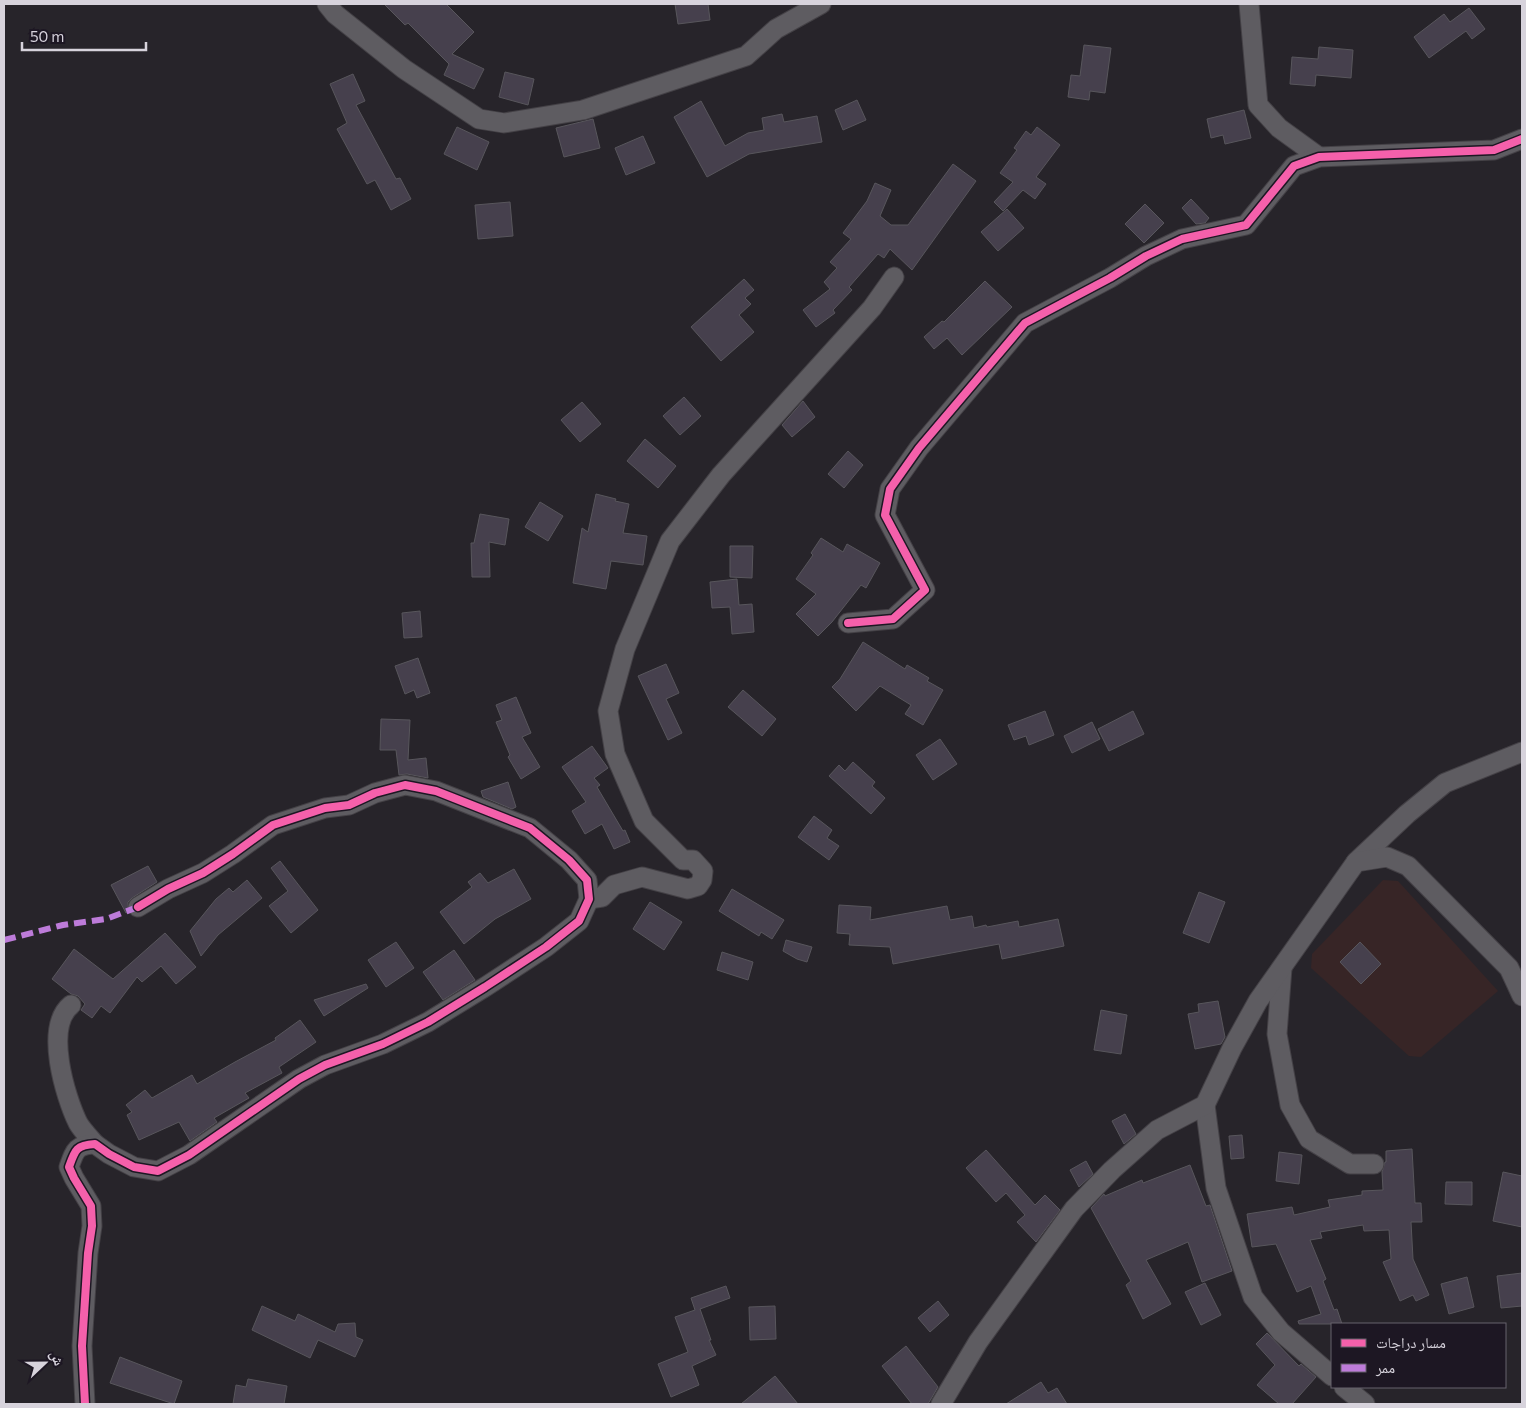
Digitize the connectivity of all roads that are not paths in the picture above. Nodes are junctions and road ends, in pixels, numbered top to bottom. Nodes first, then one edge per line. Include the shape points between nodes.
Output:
1 (327, 4) edge
2 (821, 4) edge
3 (1249, 4) edge
4 (1522, 139) edge
5 (1319, 157) junction
6 (894, 277) dead end
7 (848, 622) dead end
8 (1522, 752) edge
9 (1356, 862) junction
10 (589, 899) junction
11 (138, 907) dead end
12 (1282, 967) junction
13 (1522, 996) edge
14 (70, 1005) dead end
15 (1205, 1105) junction
16 (95, 1144) junction
17 (1374, 1164) dead end
18 (1331, 1375) edge
19 (1345, 1388) edge
20 (85, 1404) edge
21 (941, 1404) edge
22 (1365, 1404) edge

1 - 2 street via 411,74 479,119 504,123 583,110 746,56 776,29
3 - 5 street via 1258,105 1279,128
4 - 5 street via 1494,150
5 - 7 street via 1294,166 1246,225 1182,239 1025,323 919,448 890,489 885,515 925,590 893,619
6 - 10 street via 872,308 722,475 670,541 625,649 608,711 615,754 644,821 682,860 693,860 703,871 702,880 698,886 688,890 642,877 614,885 602,896
8 - 9 street via 1445,783
9 - 12 street
9 - 13 street via 1387,856 1408,866 1509,968
10 - 11 street via 587,880 569,860 530,828 436,791 405,785 375,793 349,805 325,808 273,825 203,874
10 - 16 street via 579,921 485,987 428,1022 383,1044 326,1064 299,1079 189,1155 158,1172 134,1167
12 - 15 street via 1249,1016
12 - 17 street via 1277,1034 1290,1105 1309,1138 1350,1164
14 - 16 street via 64,1011 56,1043 66,1094 79,1125
15 - 18 street via 1216,1188 1253,1297 1281,1332
15 - 21 street via 1157,1130 1074,1209 978,1342
16 - 20 street via 75,1150 69,1167 91,1206 82,1346
19 - 22 street

